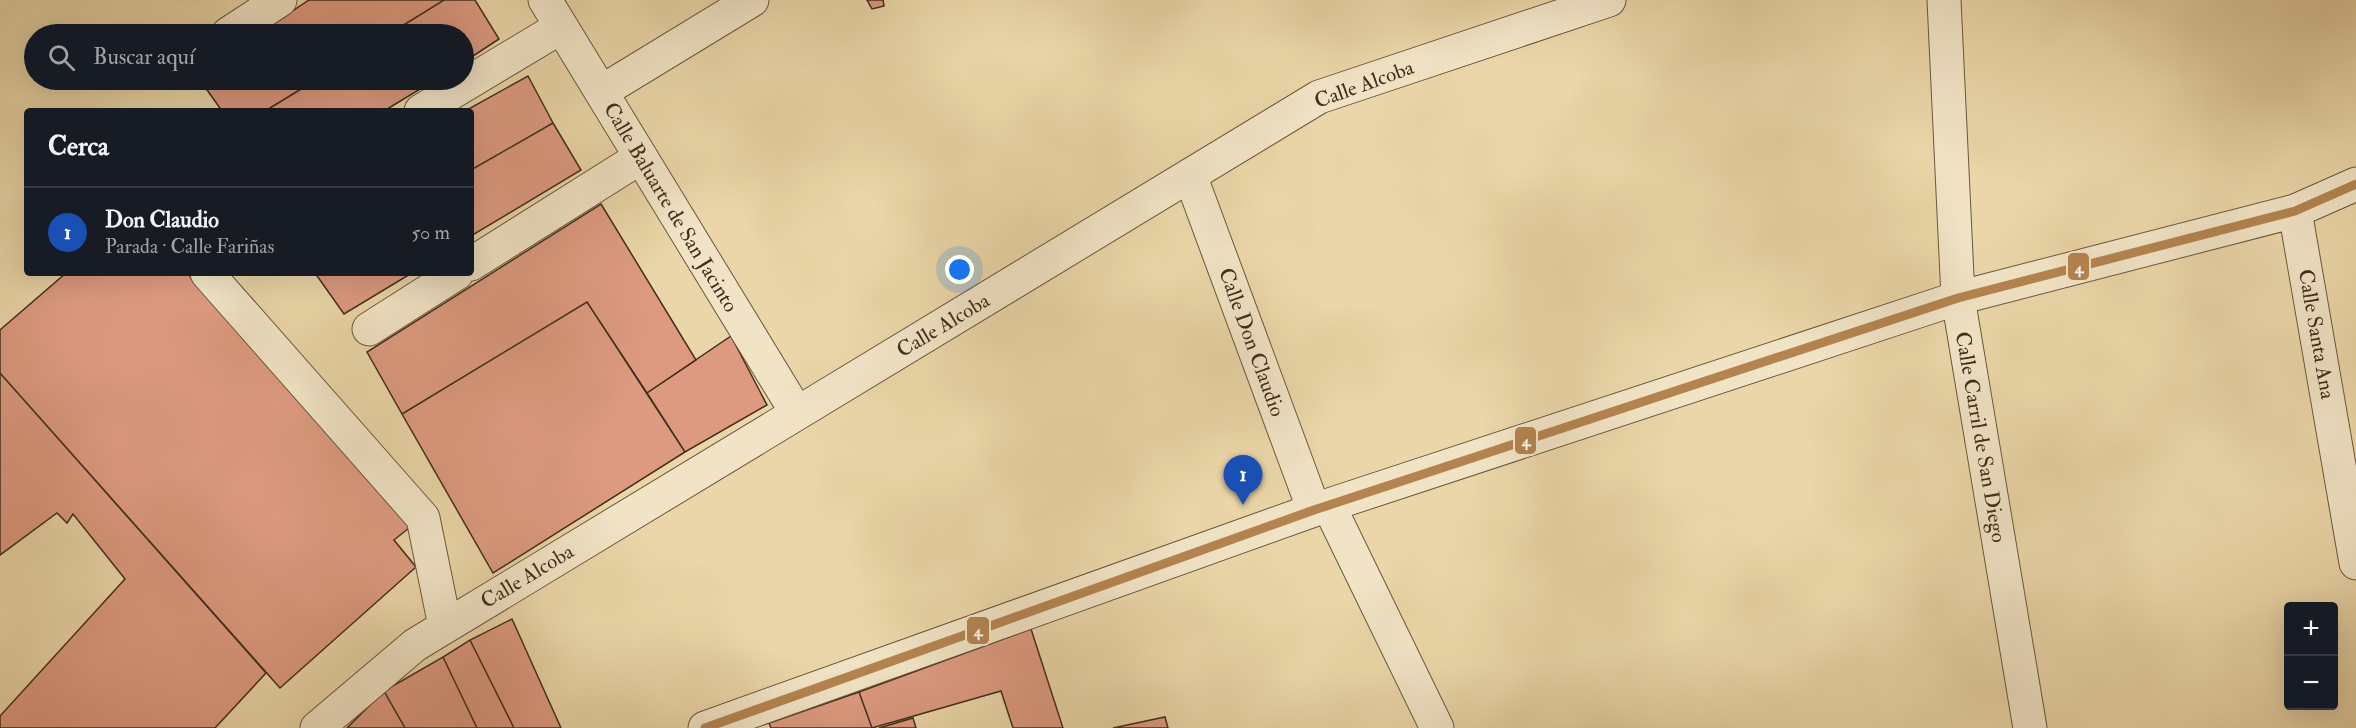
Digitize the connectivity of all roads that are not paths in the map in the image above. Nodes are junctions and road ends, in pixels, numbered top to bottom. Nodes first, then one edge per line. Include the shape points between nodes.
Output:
1 (280, 0) edge
2 (752, 0) edge
3 (1609, 0) edge
4 (1944, 0) edge
5 (553, 13) edge
6 (243, 24) edge
7 (474, 72) edge
8 (449, 90) edge
9 (602, 93) junction
10 (425, 108) edge
11 (641, 157) junction
12 (1190, 175) junction
13 (2356, 184) edge
14 (2295, 211) junction
15 (474, 262) edge
16 (210, 276) edge
17 (452, 276) edge
18 (1958, 298) junction
19 (369, 329) dead end
20 (797, 413) junction
21 (1322, 508) junction
22 (2356, 562) edge
23 (444, 626) junction
24 (317, 728) edge
25 (705, 728) edge
26 (1437, 728) edge
27 (2030, 728) edge

1 - 6 street
2 - 9 street
3 - 12 street, Calle Alcoba via 1318,97
4 - 18 street, Calle Carril de San Diego
5 - 7 street
5 - 9 street, Calle Baluarte de San Jacinto
8 - 10 street
9 - 11 street, Calle Baluarte de San Jacinto
11 - 15 street
11 - 20 street, Calle Baluarte de San Jacinto
12 - 20 street, Calle Alcoba
12 - 21 street, Calle Don Claudio
13 - 14 street
14 - 18 street
14 - 22 street, Calle Santa Ana
16 - 23 street via 423,518
17 - 19 street
18 - 21 street
18 - 27 street, Calle Carril de San Diego
20 - 23 street, Calle Alcoba
21 - 25 street
21 - 26 street, Calle Don Claudio
23 - 24 street, Calle Alcoba via 415,645

